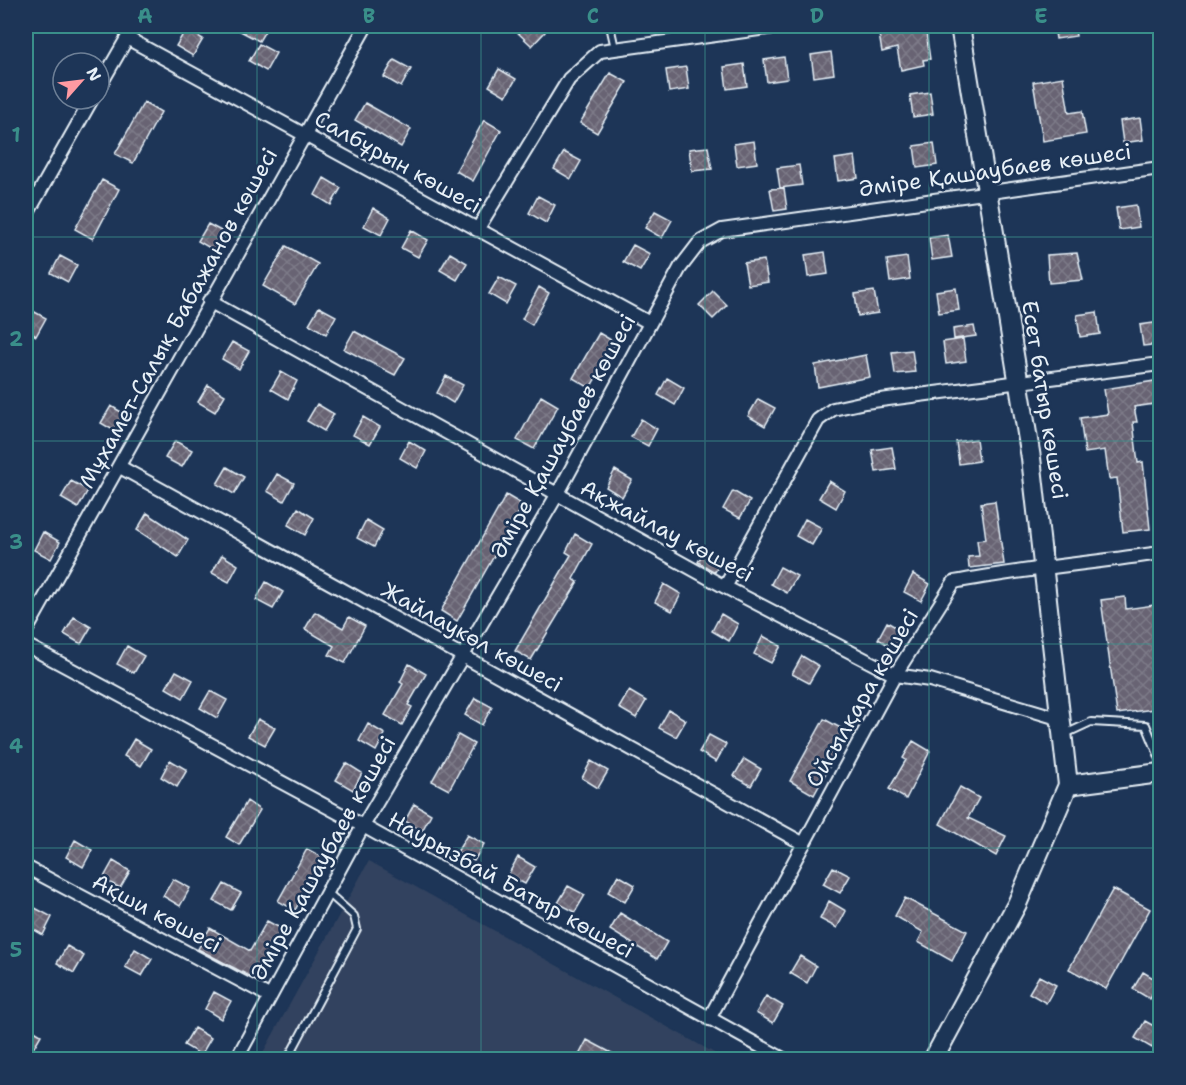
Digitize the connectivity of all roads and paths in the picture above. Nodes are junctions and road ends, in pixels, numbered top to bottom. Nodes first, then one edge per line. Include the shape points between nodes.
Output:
1 (134, 26) edge
2 (366, 26) edge
3 (610, 26) edge
4 (782, 26) edge
5 (960, 26) edge
6 (127, 38) junction
7 (615, 49) junction
8 (111, 66) edge
9 (85, 111) edge
10 (304, 133) junction
11 (1161, 168) edge
12 (987, 193) junction
13 (26, 216) edge
14 (477, 230) junction
15 (209, 301) junction
16 (648, 322) junction
17 (1161, 364) edge
18 (1017, 383) junction
19 (120, 467) junction
20 (557, 495) junction
21 (1161, 554) edge
22 (1045, 570) junction
23 (725, 587) junction
24 (26, 631) edge
25 (26, 645) edge
26 (464, 656) junction
27 (895, 675) junction
28 (1062, 727) junction
29 (1161, 759) edge
30 (1161, 773) edge
31 (1068, 785) junction
32 (363, 826) junction
33 (804, 844) junction
34 (26, 867) edge
35 (327, 892) junction
36 (269, 996) junction
37 (709, 1019) junction
38 (236, 1059) edge
39 (287, 1059) edge
40 (785, 1059) edge
41 (933, 1059) edge

1 - 6 street
2 - 10 street, Мұхамет-Салық Бабажанов көшесі
3 - 7 lane
4 - 7 street
5 - 12 street, Есет батыр көшесі
6 - 8 street
6 - 10 street, Салбұрын көшесі
7 - 14 street via 600,51 569,79
9 - 13 street
10 - 14 street, Салбұрын көшесі
10 - 15 street, Мұхамет-Салық Бабажанов көшесі
11 - 12 street, Әміре Қашаубаев көшесі
12 - 16 street, Әміре Қашаубаев көшесі via 722,230 700,242
12 - 18 street, Есет батыр көшесі
14 - 16 street, Салбұрын көшесі
15 - 19 street, Мұхамет-Салық Бабажанов көшесі
15 - 20 street, Ақжайлау көшесі
16 - 20 street, Әміре Қашаубаев көшесі
17 - 18 street
18 - 22 street, Есет батыр көшесі
18 - 23 street via 833,409 818,420
19 - 24 street, Мұхамет-Салық Бабажанов көшесі
19 - 26 street, Жайлаукөл көшесі
20 - 23 street, Ақжайлау көшесі
20 - 26 street, Әміре Қашаубаев көшесі
21 - 22 street, Ойсылқара көшесі
22 - 27 street, Ойсылқара көшесі via 954,582
22 - 28 street, Есет батыр көшесі
23 - 27 street, Ақжайлау көшесі
25 - 32 street, Наурызбай Батыр көшесі
26 - 32 street, Әміре Қашаубаев көшесі
26 - 33 street, Жайлаукөл көшесі
27 - 28 street, Ақжайлау көшесі via 930,680
27 - 33 street, Ойсылқара көшесі
28 - 29 lane via 1091,722 1146,725
28 - 31 street, Есет батыр көшесі
30 - 31 street
31 - 41 street via 1017,904
32 - 35 street, Әміре Қашаубаев көшесі
32 - 37 street, Наурызбай Батыр көшесі
33 - 37 street, Ойсылқара көшесі
34 - 36 street, Ақши көшесі
35 - 36 street, Әміре Қашаубаев көшесі
35 - 39 lane via 354,916 357,929
36 - 38 street, Әміре Қашаубаев көшесі
37 - 40 street, Наурызбай Батыр көшесі

